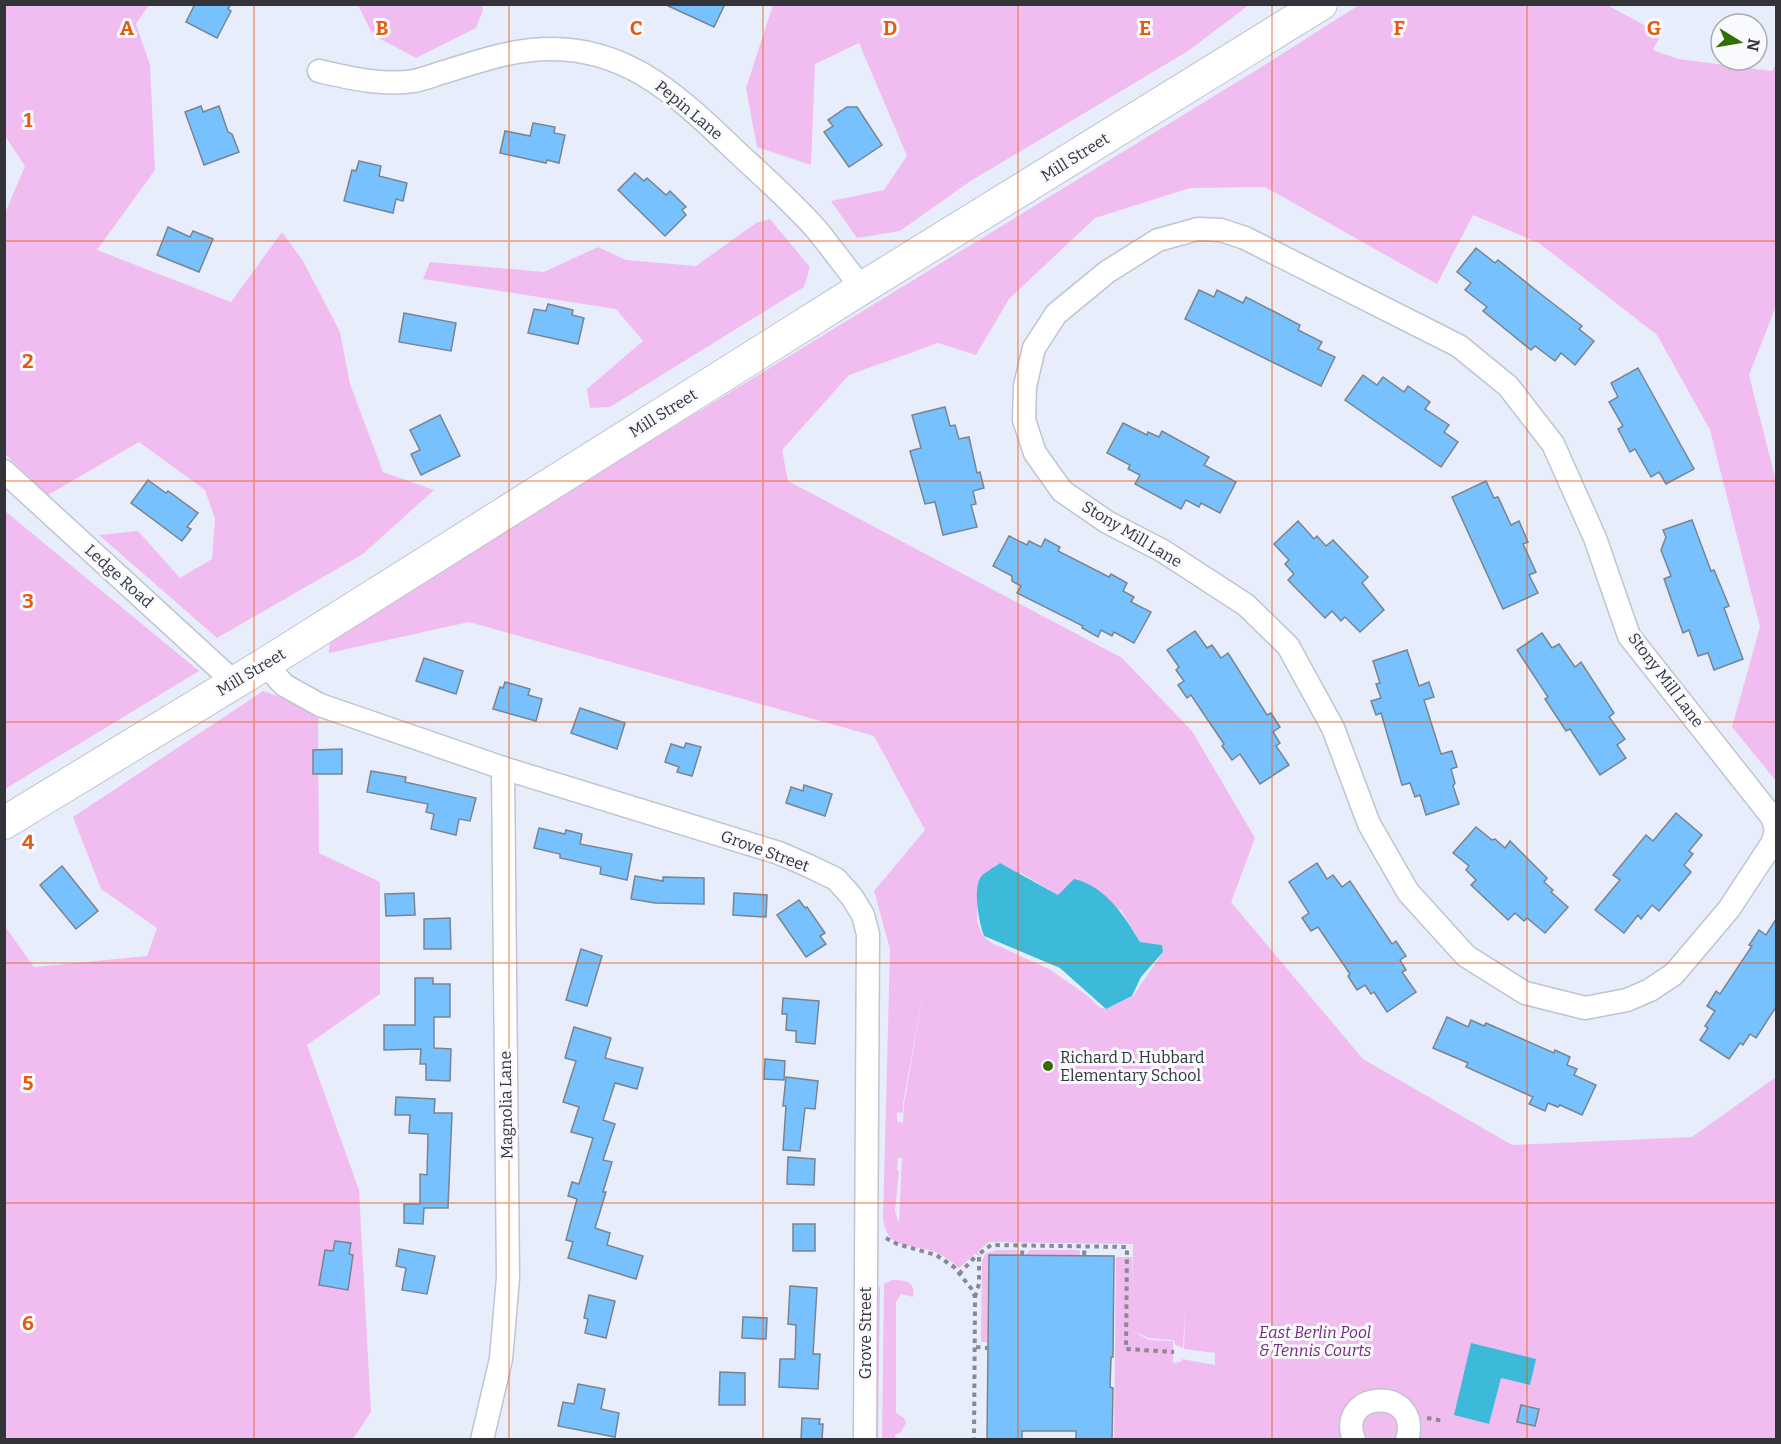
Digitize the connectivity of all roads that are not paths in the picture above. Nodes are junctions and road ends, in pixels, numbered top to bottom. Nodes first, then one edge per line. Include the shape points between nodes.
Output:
1 (1321, 4) edge
2 (319, 71) dead end
3 (862, 288) junction
4 (4, 471) edge
5 (265, 664) junction
6 (234, 682) junction
7 (503, 768) junction
8 (1774, 817) edge
9 (4, 823) edge
10 (1775, 842) edge
11 (482, 1440) edge
12 (865, 1440) edge
13 (1354, 1440) edge
14 (1407, 1440) edge

1 - 3 main road, Mill Street
2 - 3 street, Pepin Lane via 358,80 414,81 498,56 560,48 588,52 632,67 687,105 764,177 815,229
3 - 5 main road, Mill Street
4 - 6 street, Ledge Road
5 - 6 main road, Mill Street
5 - 7 street, Grove Street via 284,685 320,705
6 - 9 main road, Mill Street
7 - 11 street, Magnolia Lane via 508,1278 501,1359
7 - 12 street, Grove Street via 779,853 836,879 863,915 868,934
8 - 10 street, Stony Mill Lane
8 - 10 street, Stony Mill Lane via 1629,636 1595,538 1553,444 1508,386 1459,346 1245,238 1221,230 1198,229 1158,240 1107,272 1056,314 1034,348 1025,386 1024,420 1035,453 1062,491 1246,604 1288,646 1333,728 1369,824 1408,892 1466,956 1525,993 1585,1008 1627,1000 1674,974 1729,909
13 - 14 street via 1351,1424 1359,1408 1384,1400 1406,1414

